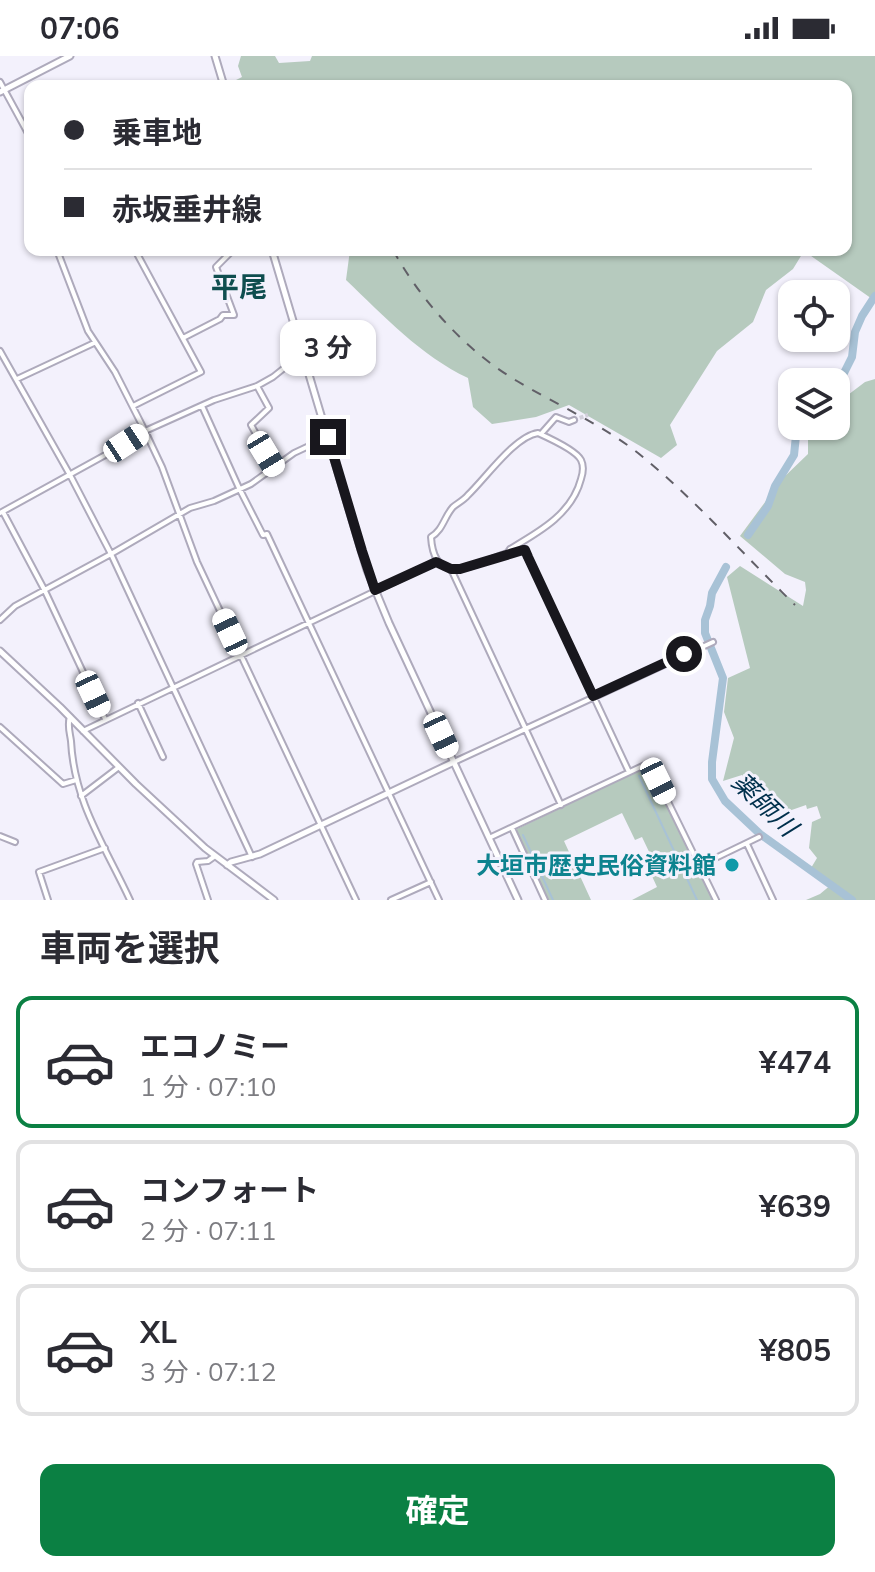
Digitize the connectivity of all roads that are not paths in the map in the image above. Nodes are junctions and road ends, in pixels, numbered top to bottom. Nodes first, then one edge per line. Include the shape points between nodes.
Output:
1 (70, 56) edge
2 (215, 56) edge
3 (222, 80) edge
4 (0, 82) edge
5 (2, 91) edge
6 (24, 127) edge
7 (59, 256) edge
8 (138, 256) edge
9 (227, 256) edge
10 (274, 256) edge
11 (183, 338) junction
12 (94, 343) junction
13 (0, 351) edge
14 (303, 353) junction
15 (16, 380) junction
16 (257, 386) junction
17 (133, 406) junction
18 (202, 406) junction
19 (574, 420) tunnel mouth
20 (145, 431) junction
21 (541, 434) junction
22 (328, 437) junction
23 (275, 468) junction
24 (70, 475) junction
25 (239, 488) junction
26 (1, 513) edge
27 (179, 514) junction
28 (111, 554) junction
29 (506, 555) junction
30 (436, 562) junction
31 (451, 569) junction
32 (375, 590) junction
33 (45, 591) junction
34 (0, 620) edge
35 (309, 623) junction
36 (713, 642) dead end
37 (0, 651) edge
38 (240, 655) junction
39 (172, 687) junction
40 (593, 696) junction
41 (138, 703) junction
42 (70, 717) junction
43 (105, 719) junction
44 (0, 727) edge
45 (525, 728) junction
46 (83, 731) junction
47 (163, 757) dead end
48 (454, 762) junction
49 (119, 767) junction
50 (629, 772) junction
51 (76, 780) junction
52 (389, 793) junction
53 (81, 796) junction
54 (561, 805) junction
55 (320, 825) junction
56 (512, 828) junction
57 (0, 836) edge
58 (759, 837) dead end
59 (489, 838) junction
60 (15, 842) dead end
61 (747, 844) junction
62 (105, 848) junction
63 (215, 856) junction
64 (252, 857) junction
65 (227, 865) junction
66 (699, 866) junction
67 (431, 882) junction
68 (48, 900) edge
69 (130, 900) edge
70 (208, 900) edge
71 (274, 900) edge
72 (356, 900) edge
73 (391, 900) edge
74 (439, 900) edge
75 (518, 900) edge
76 (545, 900) edge
77 (716, 900) edge
78 (773, 900) edge

1 - 5 main road
2 - 3 main road
4 - 5 street
5 - 6 street
7 - 12 street
8 - 11 street
9 - 11 street via 216,267 234,315 223,315
10 - 14 main road
11 - 17 street via 201,372
12 - 15 street
12 - 17 street
13 - 15 street
14 - 16 street
14 - 22 main road
15 - 24 street
16 - 18 street
16 - 23 street via 269,408 251,425
17 - 20 street
18 - 20 street
18 - 25 street
19 - 21 street via 556,417
20 - 24 street
20 - 27 street
21 - 29 street via 579,458 581,481 566,509
21 - 30 street via 521,439 454,506 431,537
22 - 23 street
22 - 32 main road
23 - 25 street
24 - 26 street
24 - 28 street
25 - 27 street
25 - 35 street
26 - 33 street
27 - 28 street
27 - 38 street
28 - 33 street
28 - 39 street
29 - 31 street
29 - 40 street via 525,550
30 - 31 street
30 - 32 street
31 - 45 street
32 - 35 street
32 - 48 main road
33 - 34 street
33 - 43 street
35 - 38 street
35 - 52 street
36 - 40 street
37 - 42 main road
38 - 39 street
38 - 55 street
39 - 41 street
39 - 64 street
40 - 45 street
40 - 50 street
41 - 43 street
41 - 47 street
42 - 46 main road
42 - 51 street
43 - 46 street
44 - 51 street via 63,784
45 - 48 street
45 - 54 street
46 - 49 main road
48 - 52 main road
48 - 59 main road
49 - 53 street
49 - 63 main road
50 - 54 street
50 - 66 street via 649,763
51 - 53 street
52 - 55 main road
52 - 67 street
53 - 62 street
54 - 56 street
55 - 64 main road
55 - 72 street
56 - 59 street
56 - 76 street
57 - 60 street
58 - 61 street
59 - 75 main road
61 - 66 street
61 - 78 street
62 - 68 street via 39,872
62 - 69 street
63 - 65 main road
63 - 70 street via 196,864
64 - 65 main road
65 - 71 main road
66 - 77 street
67 - 73 street
67 - 74 street

